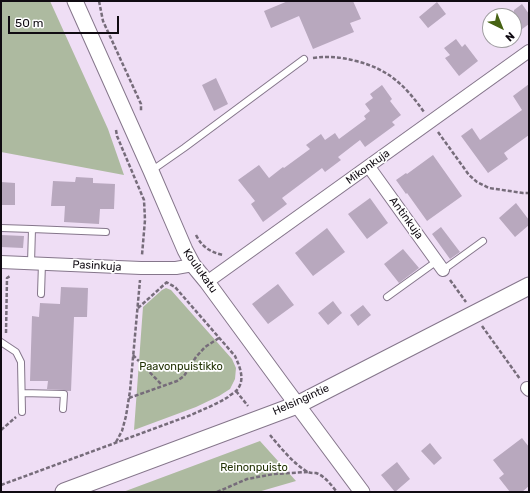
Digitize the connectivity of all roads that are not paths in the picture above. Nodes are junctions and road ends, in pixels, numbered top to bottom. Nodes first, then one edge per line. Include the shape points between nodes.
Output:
1 (75, 1) edge
2 (529, 51) edge
3 (304, 59) dead end
4 (369, 167) junction
5 (151, 171) junction
6 (1, 228) edge
7 (32, 229) junction
8 (106, 232) dead end
9 (483, 241) dead end
10 (1, 262) edge
11 (36, 263) junction
12 (193, 265) junction
13 (440, 265) junction
14 (207, 282) junction
15 (529, 286) edge
16 (41, 294) dead end
17 (387, 297) dead end
18 (1, 342) edge
19 (22, 393) junction
20 (297, 405) junction
21 (63, 409) dead end
22 (22, 412) road end
23 (64, 492) edge
24 (362, 492) edge

1 - 5 street, Koulukatu
2 - 4 street, Mikonkuja
3 - 5 lane
4 - 13 street, Antinkuja
4 - 14 street, Mikonkuja
5 - 12 street, Koulukatu
6 - 7 lane
7 - 8 lane
7 - 11 lane
9 - 13 lane
10 - 11 street, Pasinkuja
11 - 12 street, Pasinkuja via 141,268 176,268
11 - 16 lane
12 - 14 street, Koulukatu
13 - 17 lane
14 - 20 street, Koulukatu
15 - 20 main road, Helsingintie
18 - 19 lane via 16,352 21,362
19 - 21 lane via 64,394
19 - 22 lane
20 - 23 main road, Helsingintie
20 - 24 street, Koulukatu

